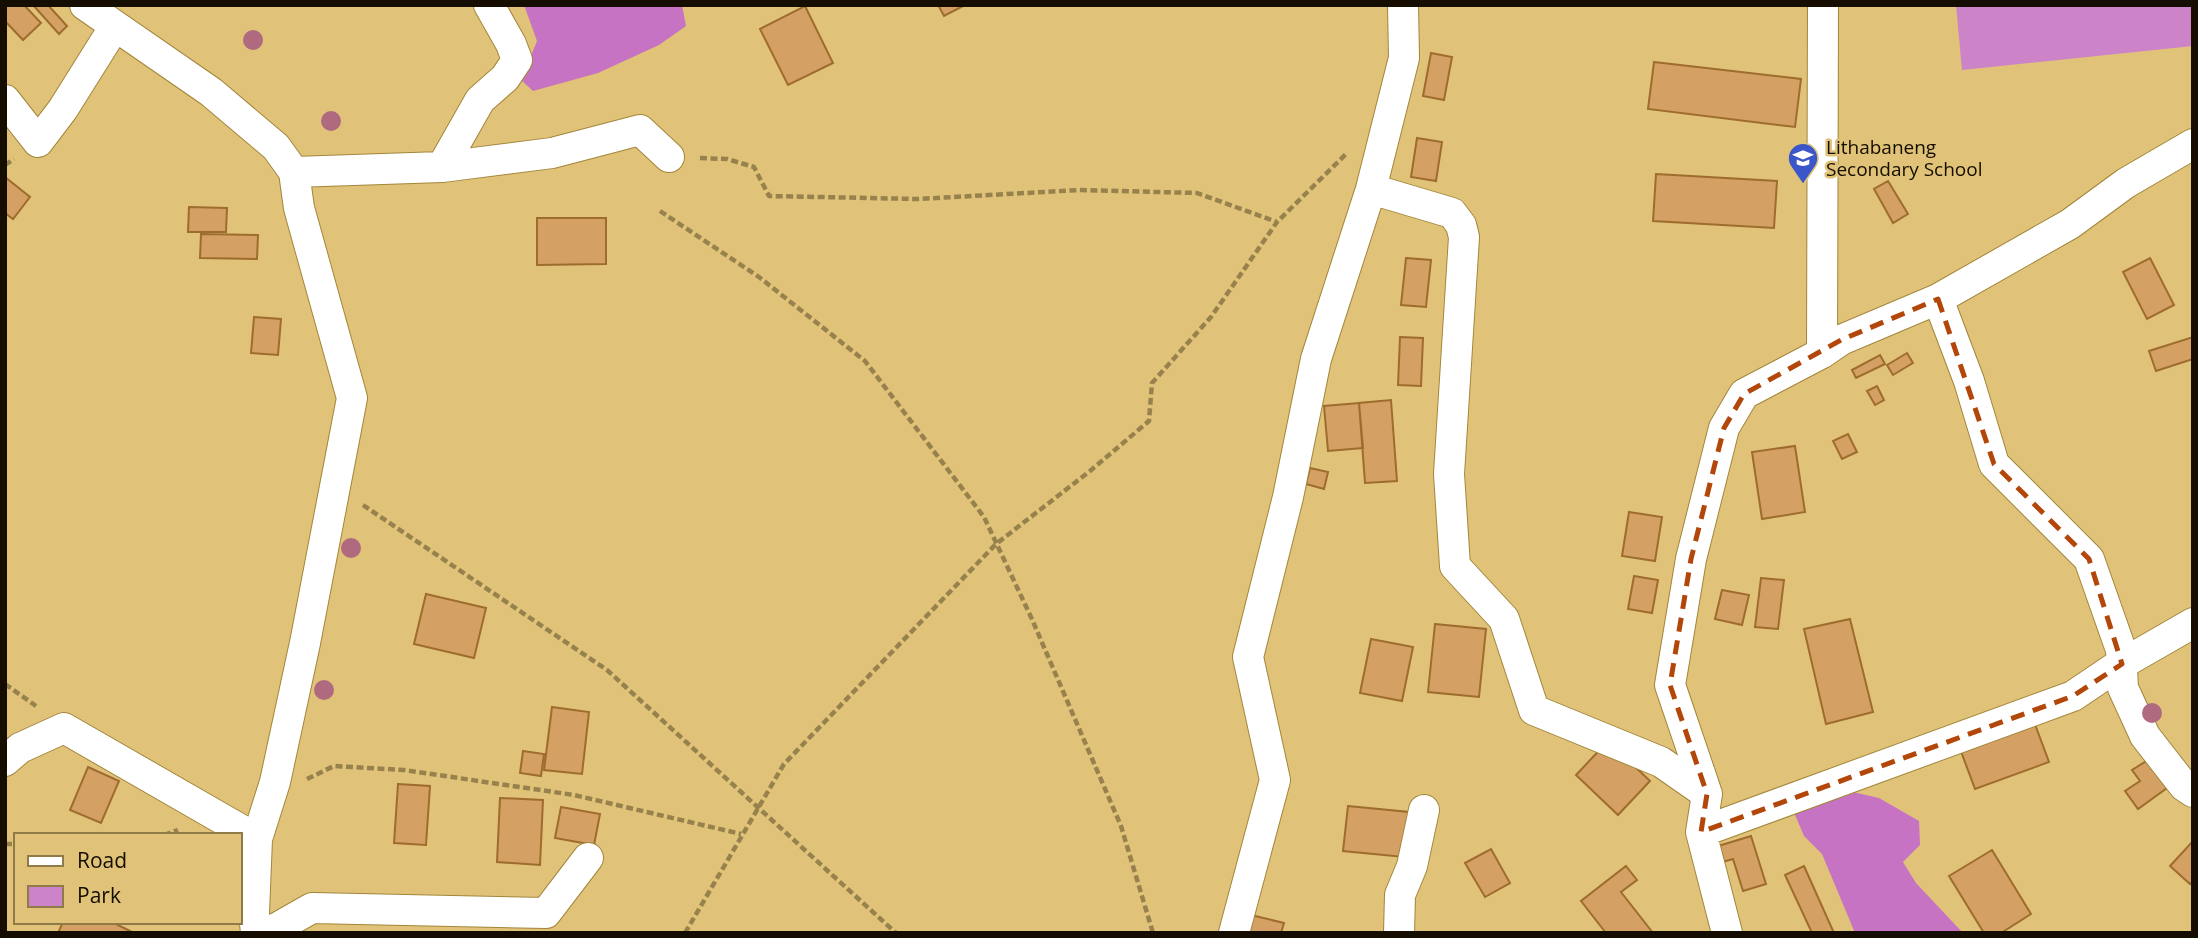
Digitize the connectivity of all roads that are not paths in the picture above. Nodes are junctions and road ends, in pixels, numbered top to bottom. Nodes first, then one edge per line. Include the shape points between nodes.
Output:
1 (85, 5) edge
2 (489, 5) edge
3 (1403, 5) edge
4 (1823, 5) edge
5 (115, 26) junction
6 (5, 100) edge
7 (2193, 144) edge
8 (669, 157) road end
9 (442, 167) junction
10 (294, 172) junction
11 (1371, 190) junction
12 (1938, 299) junction
13 (1822, 353) junction
14 (2193, 623) edge
15 (2122, 664) junction
16 (5, 761) edge
17 (2193, 792) edge
18 (1707, 794) junction
19 (1424, 810) dead end
20 (1701, 832) junction
21 (257, 839) junction
22 (588, 858) dead end
23 (256, 933) edge
24 (268, 933) edge
25 (1234, 933) edge
26 (1399, 933) edge
27 (1727, 933) edge

1 - 5 street
2 - 9 street via 517,60 506,78 480,100
3 - 11 street via 1404,58
4 - 13 street
5 - 6 street via 38,142
5 - 10 street via 211,92 276,147
7 - 12 street via 2126,183 2070,224
8 - 9 street via 640,130 552,153
9 - 10 street
10 - 21 street via 299,208 352,398 303,656
11 - 18 street via 1452,212 1461,226 1464,237 1449,474 1455,566 1504,619 1534,710 1661,762
11 - 25 street via 1316,359 1288,498 1248,657 1275,780
12 - 13 street via 1841,340
12 - 15 street via 1994,464 2089,559
13 - 18 street via 1744,394 1724,428 1717,454 1690,559 1670,685
14 - 15 street
15 - 17 street via 2123,688 2145,736
15 - 20 street via 2073,696
16 - 21 street via 20,748 64,728
18 - 20 street
19 - 26 street via 1412,866 1400,895
20 - 27 street
21 - 23 street
22 - 24 street via 546,913 312,908

